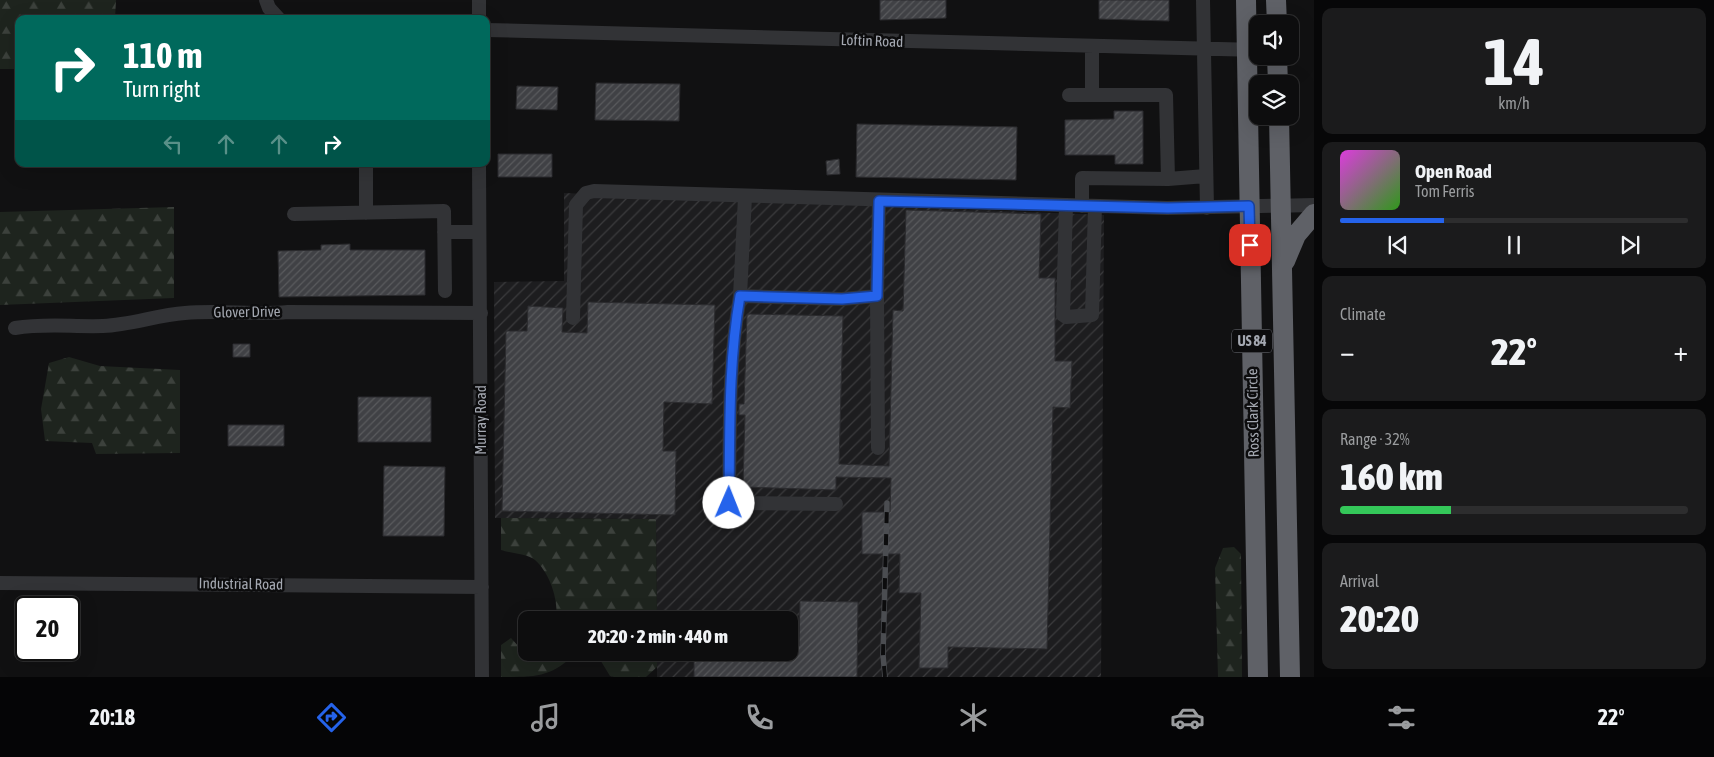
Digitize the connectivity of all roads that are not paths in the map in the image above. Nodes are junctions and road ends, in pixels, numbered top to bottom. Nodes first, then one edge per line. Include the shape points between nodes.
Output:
1 (266, 0) edge
2 (479, 0) edge
3 (1203, 0) edge
4 (1246, 0) edge
5 (1276, 0) edge
6 (276, 15) edge
7 (479, 15) edge
8 (1277, 15) edge
9 (1249, 25) edge
10 (490, 30) edge
11 (1092, 46) junction
12 (1204, 48) junction
13 (1249, 50) edge
14 (1252, 65) edge
15 (1069, 95) dead end
16 (1092, 95) junction
17 (1279, 125) edge
18 (366, 167) edge
19 (479, 167) edge
20 (1206, 176) junction
21 (1168, 179) junction
22 (745, 197) junction
23 (879, 201) junction
24 (1280, 205) junction
25 (1314, 205) edge
26 (1066, 206) junction
27 (1088, 206) junction
28 (1249, 206) junction
29 (1207, 208) junction
30 (366, 213) junction
31 (294, 214) dead end
32 (1314, 214) edge
33 (444, 232) junction
34 (479, 232) junction
35 (1282, 270) junction
36 (445, 291) dead end
37 (740, 296) junction
38 (877, 296) junction
39 (481, 313) junction
40 (572, 318) dead end
41 (15, 328) dead end
42 (878, 448) dead end
43 (836, 504) dead end
44 (0, 583) edge
45 (482, 587) junction
46 (482, 677) edge
47 (1258, 677) edge
48 (1290, 677) edge

1 - 6 street
2 - 7 street
3 - 12 street
4 - 9 highway, Ross Clark Circle / US 84
5 - 8 highway
10 - 11 street, Loftin Road
11 - 12 street, Loftin Road
11 - 16 street
12 - 13 street, Loftin Road
12 - 20 street
14 - 28 highway, Ross Clark Circle / US 84
15 - 16 street
16 - 21 street via 1166,95
17 - 24 highway, US 84
18 - 30 street
19 - 34 street, Murray Road
20 - 21 street
20 - 29 street
21 - 27 street via 1082,178
22 - 23 street
22 - 37 street
22 - 40 street via 586,193 576,205 574,216
23 - 26 street
23 - 38 street
24 - 25 street
24 - 28 street
24 - 35 highway, US 84
26 - 27 street
26 - 27 street via 1063,315 1066,317 1092,315
27 - 29 street
28 - 29 street
28 - 47 highway, Ross Clark Circle / US 84
30 - 31 street
30 - 33 street via 444,211
32 - 35 highway via 1296,235
33 - 34 street
33 - 36 street
34 - 39 street, Murray Road
35 - 48 highway, US 84
37 - 38 street via 842,299
37 - 43 street via 730,401 729,503
38 - 42 street
39 - 41 street, Glover Drive via 264,314 228,310 103,326 42,324
39 - 45 street, Murray Road
44 - 45 street, Industrial Road
45 - 46 street, Murray Road

